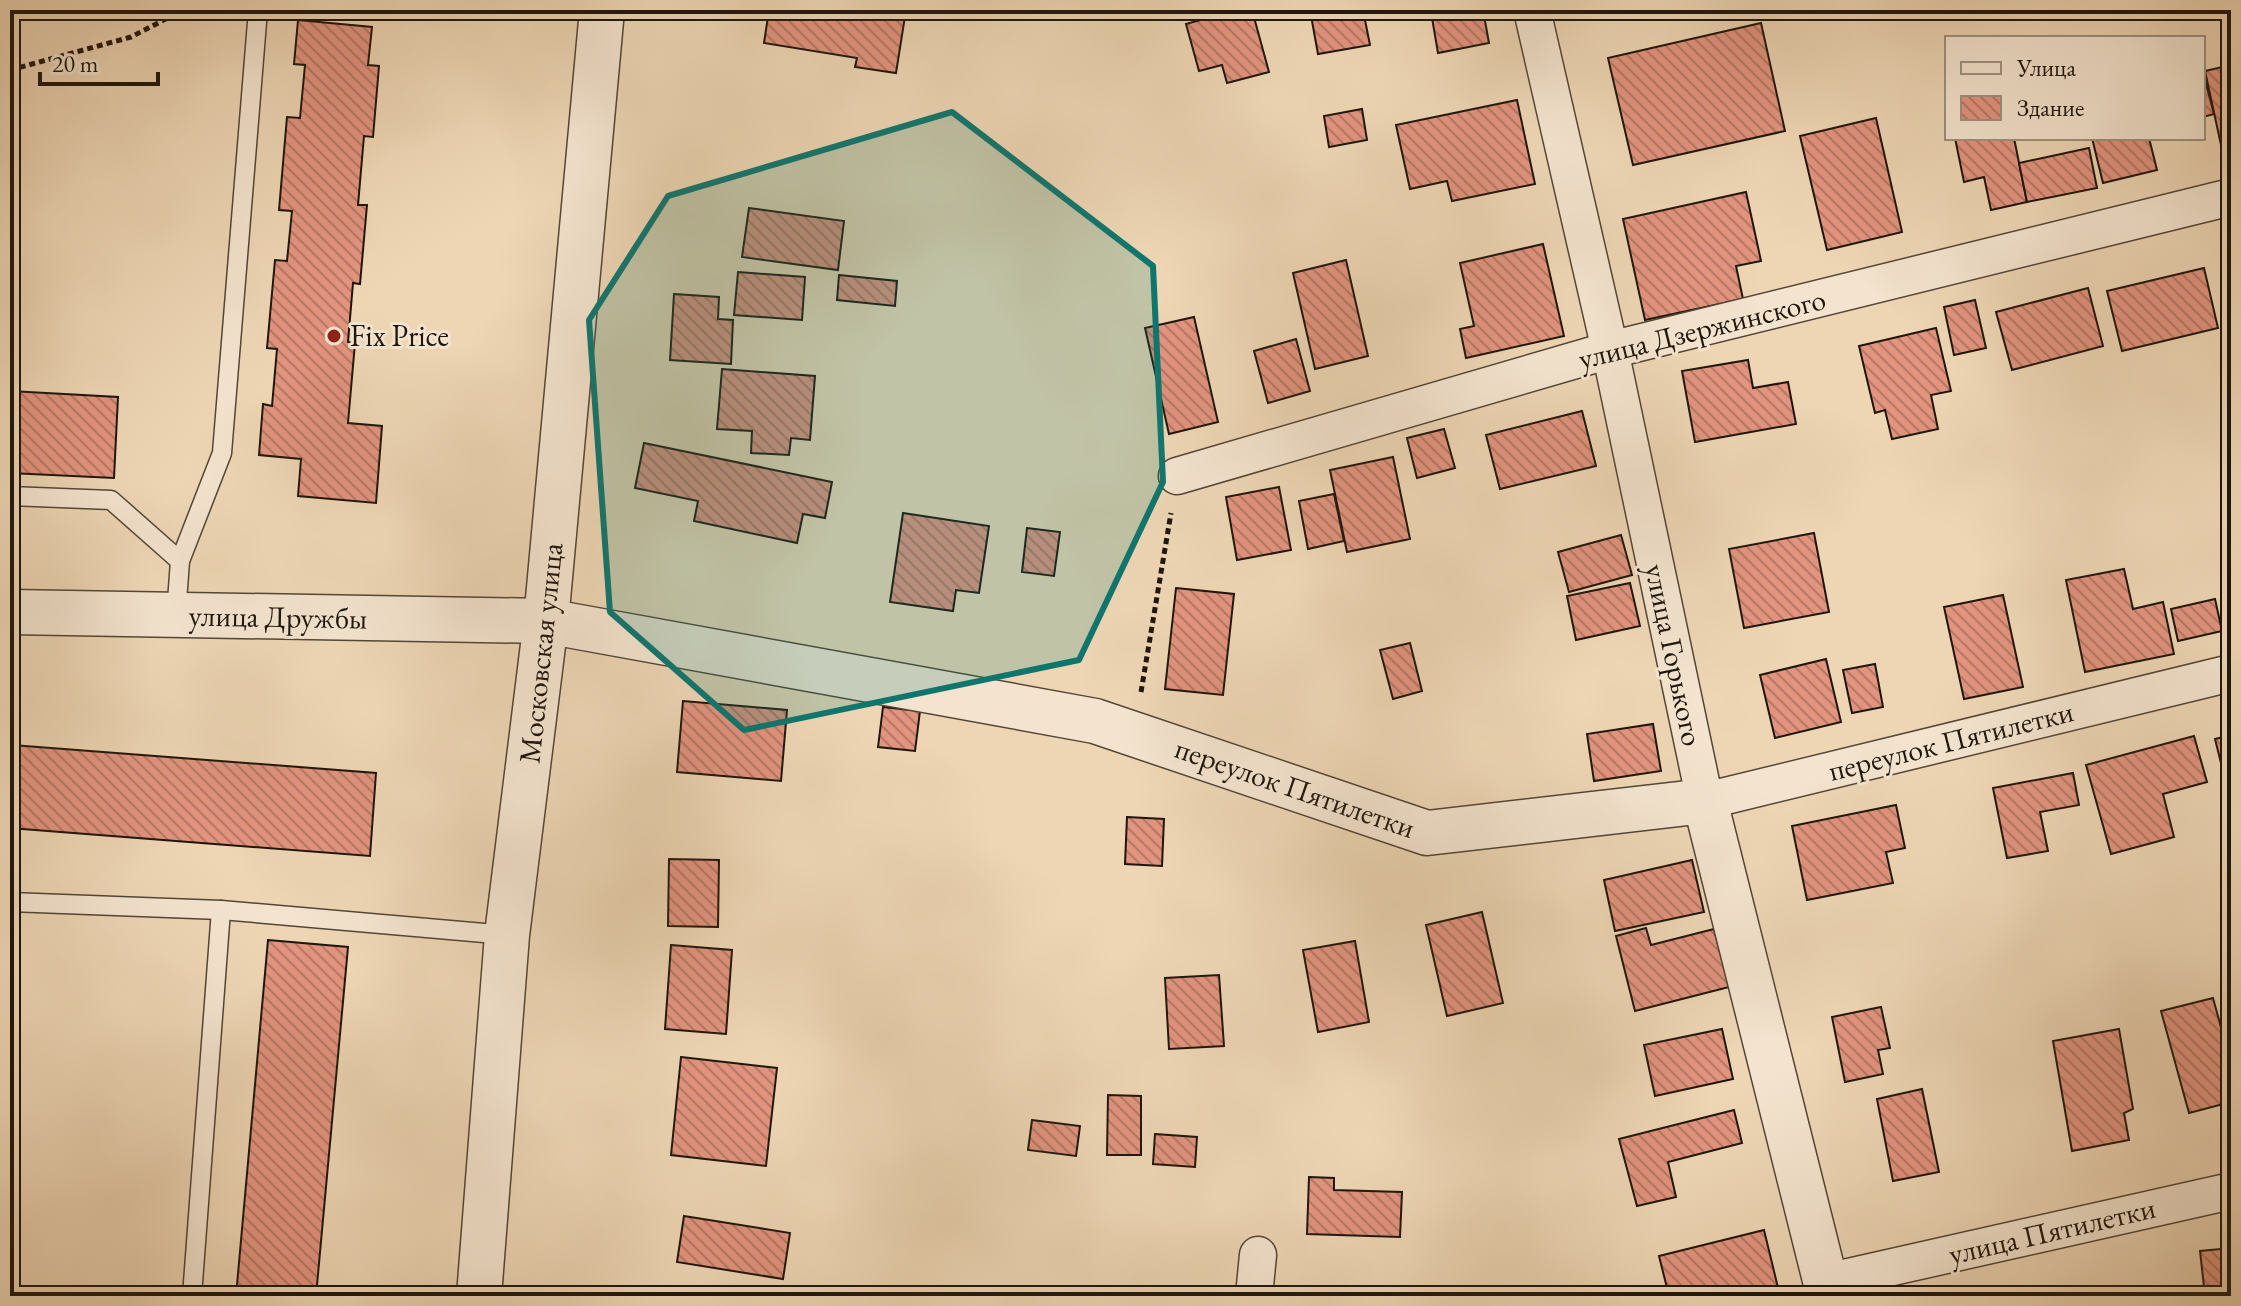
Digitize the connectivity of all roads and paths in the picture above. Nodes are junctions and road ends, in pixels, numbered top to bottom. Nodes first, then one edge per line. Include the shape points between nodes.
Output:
1 (183, 10) edge
2 (258, 10) edge
3 (602, 10) edge
4 (1532, 10) edge
5 (10, 70) edge
6 (2231, 197) edge
7 (1610, 350) junction
8 (1177, 476) joint
9 (10, 496) edge
10 (180, 561) junction
11 (10, 612) edge
12 (176, 615) junction
13 (546, 621) junction
14 (2231, 673) edge
15 (1135, 734) junction
16 (1705, 801) junction
17 (10, 902) edge
18 (221, 910) junction
19 (507, 935) junction
20 (2231, 1191) edge
21 (1258, 1255) dead end
22 (1828, 1289) edge
23 (192, 1296) edge
24 (479, 1296) edge
25 (1254, 1296) edge

1 - 5 path via 131,37
2 - 10 lane via 222,453
3 - 13 street, Московская улица
4 - 7 street, улица Горького
6 - 7 street, улица Дзержинского
7 - 8 street, улица Дзержинского
7 - 16 street, улица Горького
8 - 15 path
9 - 10 lane via 111,500
10 - 12 lane
11 - 12 street, улица Дружбы
12 - 13 street, улица Дружбы
13 - 15 street, переулок Пятилетки via 1095,721
13 - 19 street, Московская улица
14 - 16 street, переулок Пятилетки
15 - 16 street, переулок Пятилетки via 1427,833
16 - 22 street, улица Горького
17 - 18 lane
18 - 19 lane
18 - 23 lane
19 - 24 street, Московская улица
20 - 22 street, улица Пятилетки
21 - 25 street

